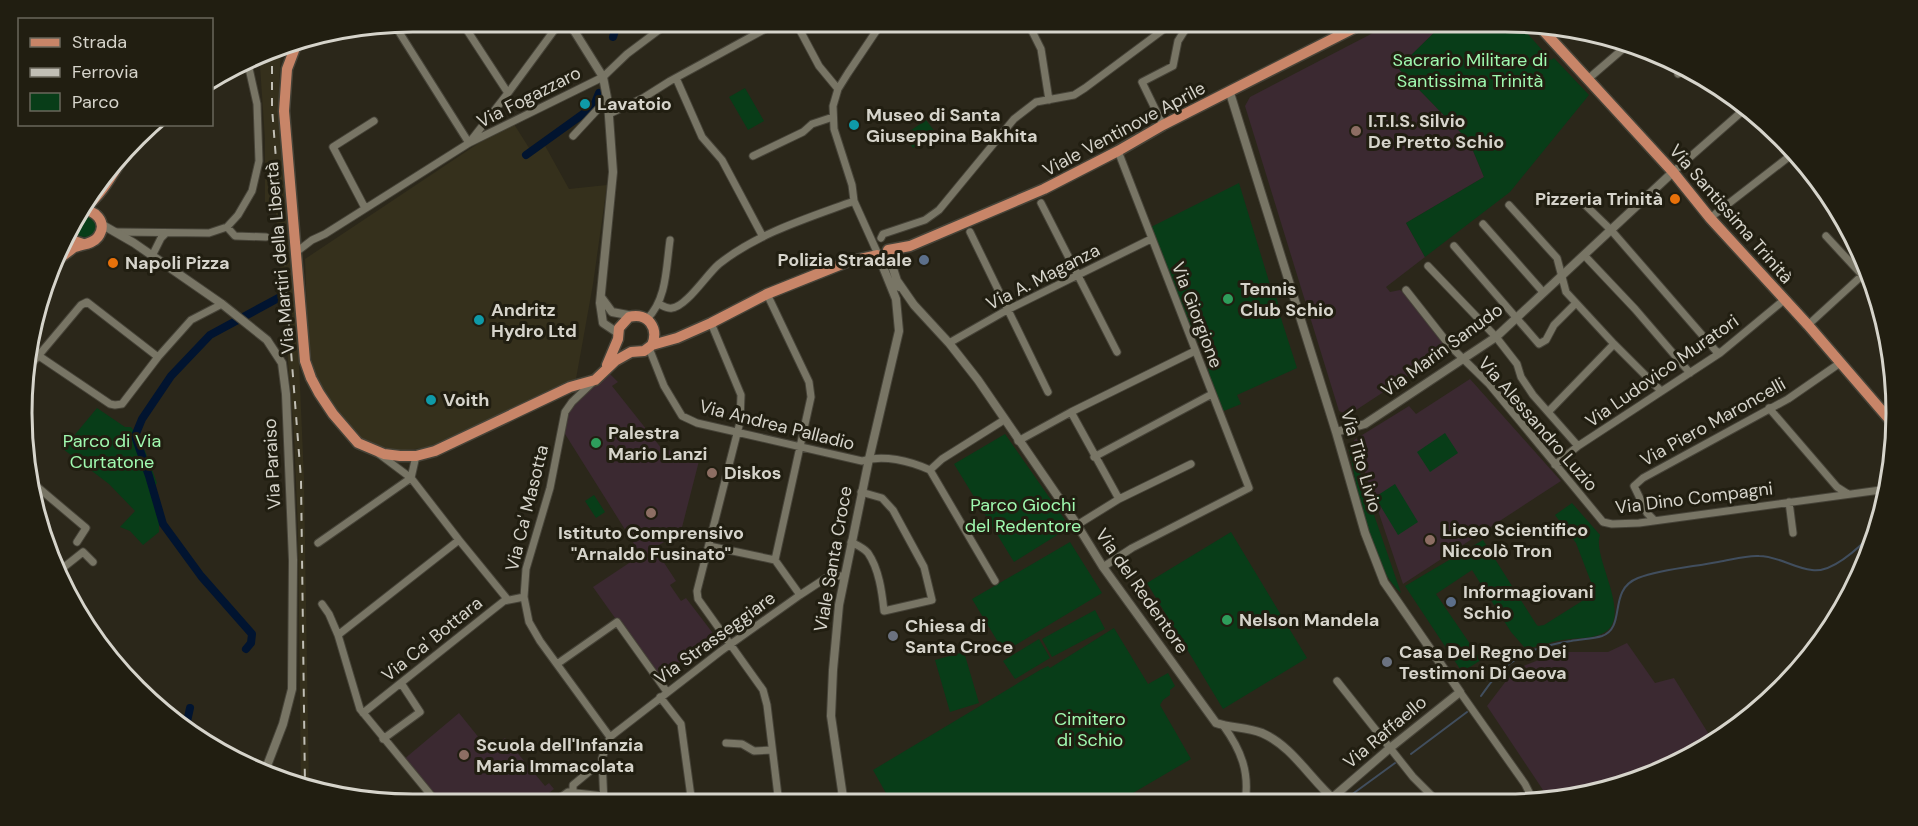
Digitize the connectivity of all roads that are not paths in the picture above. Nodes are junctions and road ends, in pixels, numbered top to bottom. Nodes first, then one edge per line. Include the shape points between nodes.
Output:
1 (399, 32) edge
2 (468, 32) edge
3 (553, 32) edge
4 (575, 32) edge
5 (656, 32) edge
6 (760, 32) edge
7 (801, 32) edge
8 (874, 32) edge
9 (1032, 32) edge
10 (1162, 32) edge
11 (1184, 32) edge
12 (1347, 32) edge
13 (1546, 34) edge
14 (1622, 50) edge
15 (294, 51) edge
16 (249, 69) edge
17 (603, 77) junction
18 (676, 78) junction
19 (1588, 79) junction
20 (838, 89) junction
21 (508, 93) junction
22 (1230, 93) junction
23 (1049, 100) junction
24 (608, 103) junction
25 (1740, 113) edge
26 (609, 114) junction
27 (833, 117) junction
28 (374, 121) dead end
29 (1161, 121) junction
30 (573, 136) dead end
31 (469, 143) junction
32 (1118, 151) junction
33 (753, 156) dead end
34 (1788, 157) edge
35 (1673, 172) junction
36 (105, 188) edge
37 (1578, 198) dead end
38 (854, 201) junction
39 (1041, 202) dead end
40 (1509, 204) dead end
41 (365, 208) junction
42 (89, 212) edge
43 (96, 213) junction
44 (1710, 218) junction
45 (101, 224) junction
46 (1483, 224) dead end
47 (227, 227) junction
48 (1611, 230) junction
49 (117, 232) junction
50 (970, 232) dead end
51 (166, 233) junction
52 (1826, 236) dead end
53 (266, 237) dead end
54 (763, 237) junction
55 (881, 238) dead end
56 (97, 239) junction
57 (1151, 239) junction
58 (73, 240) edge
59 (670, 240) dead end
60 (83, 244) junction
61 (1454, 246) dead end
62 (67, 253) edge
63 (295, 253) junction
64 (882, 253) junction
65 (1584, 255) junction
66 (152, 256) junction
67 (1428, 266) dead end
68 (1859, 271) edge
69 (1562, 275) junction
70 (1078, 276) junction
71 (1861, 276) edge
72 (898, 282) junction
73 (1406, 290) dead end
74 (1543, 292) junction
75 (767, 294) junction
76 (601, 297) junction
77 (898, 300) junction
78 (1784, 300) junction
79 (1576, 303) junction
80 (222, 304) junction
81 (659, 304) junction
82 (914, 305) junction
83 (1007, 310) junction
84 (612, 312) junction
85 (634, 316) junction
86 (1516, 318) junction
87 (647, 319) junction
88 (602, 320) junction
89 (711, 323) junction
90 (1808, 325) junction
91 (655, 332) junction
92 (618, 336) junction
93 (1496, 337) junction
94 (674, 339) junction
95 (949, 343) junction
96 (1614, 344) junction
97 (650, 346) junction
98 (1195, 351) junction
99 (631, 352) junction
100 (1117, 352) dead end
101 (1720, 352) junction
102 (39, 356) junction
103 (158, 357) junction
104 (36, 360) edge
105 (1463, 360) junction
106 (1840, 363) junction
107 (604, 371) junction
108 (1690, 373) junction
109 (595, 380) junction
110 (1661, 391) junction
111 (1048, 393) dead end
112 (1212, 394) junction
113 (1769, 408) junction
114 (1549, 411) junction
115 (1071, 412) junction
116 (1886, 416) edge
117 (1004, 420) junction
118 (737, 432) junction
119 (1336, 432) junction
120 (1018, 441) junction
121 (1578, 446) junction
122 (801, 447) junction
123 (375, 451) junction
124 (416, 456) junction
125 (1094, 457) junction
126 (868, 459) junction
127 (1191, 464) dead end
128 (1555, 465) junction
129 (930, 470) junction
130 (411, 477) junction
131 (39, 489) edge
132 (1878, 490) edge
133 (861, 492) junction
134 (1848, 494) junction
135 (1119, 499) junction
136 (1789, 502) junction
137 (1654, 520) junction
138 (1603, 522) joint
139 (1077, 525) junction
140 (1793, 533) dead end
141 (459, 540) junction
142 (77, 542) dead end
143 (851, 542) junction
144 (318, 543) dead end
145 (709, 546) junction
146 (775, 560) junction
147 (93, 562) dead end
148 (64, 567) edge
149 (1103, 567) junction
150 (843, 576) junction
151 (995, 581) dead end
152 (800, 595) junction
153 (524, 597) junction
154 (508, 600) junction
155 (322, 604) dead end
156 (338, 635) junction
157 (732, 643) junction
158 (557, 664) junction
159 (1336, 681) dead end
160 (401, 683) junction
161 (667, 692) junction
162 (1460, 692) junction
163 (660, 697) junction
164 (363, 713) junction
165 (1223, 725) junction
166 (610, 737) junction
167 (383, 739) junction
168 (726, 743) dead end
169 (1390, 748) junction
170 (772, 750) junction
171 (267, 765) edge
172 (602, 765) junction
173 (573, 792) junction
174 (430, 794) edge
175 (564, 794) edge
176 (580, 794) edge
177 (603, 794) edge
178 (691, 794) edge
179 (778, 794) edge
180 (843, 794) edge
181 (1246, 794) edge
182 (1329, 794) edge
183 (1341, 794) edge
184 (1430, 794) edge
185 (1530, 794) edge

1 - 31 street
2 - 21 street
3 - 21 street
4 - 17 street
5 - 17 street, Via Fogazzaro
6 - 18 street
7 - 20 street via 819,66
8 - 20 street
9 - 23 street via 1041,49
10 - 23 street via 1085,88
11 - 29 street, Viale Ventinove Aprile via 1173,66 1142,82
12 - 22 main road, Viale Ventinove Aprile
13 - 19 main road, Via Santissima Trinità
14 - 19 street
15 - 63 main road, Via Martiri della Libertà via 287,69 284,111
16 - 47 street via 257,104 259,161 248,200
17 - 24 street
17 - 31 street, Via Fogazzaro
18 - 26 street
18 - 54 street via 702,137 722,160
19 - 35 main road, Via Santissima Trinità
20 - 27 street
21 - 31 street
22 - 29 main road, Viale Ventinove Aprile
22 - 119 street, Via Tito Livio
23 - 55 street via 1036,102 1014,119 939,210
24 - 26 street
24 - 30 street
25 - 35 street
26 - 76 street via 613,172
27 - 33 street
27 - 38 street
28 - 41 street via 333,147
29 - 32 main road, Viale Ventinove Aprile
31 - 41 street
32 - 57 street, Via Giorgione
32 - 64 main road, Viale Ventinove Aprile via 1044,189 910,246
34 - 44 street
35 - 44 main road, Via Santissima Trinità
35 - 48 street, Via Marin Sanudo
36 - 43 main road
37 - 48 street
38 - 54 street
38 - 64 street
39 - 70 street
40 - 69 street via 1557,258
41 - 63 street
42 - 43 main road
43 - 45 main road
44 - 78 main road, Via Santissima Trinità
45 - 49 street, Via Paraiso
45 - 56 main road
46 - 74 street
47 - 51 street via 199,234
47 - 53 street via 235,236
48 - 65 street, Via Marin Sanudo
48 - 101 street
49 - 51 street
49 - 56 street
49 - 66 street, Via Paraiso
50 - 83 street
51 - 66 street
52 - 68 street
54 - 81 street via 719,265 679,305 671,308
56 - 60 main road
57 - 70 street, Via A. Maganza
57 - 98 street, Via Giorgione
58 - 60 main road
59 - 81 street
60 - 62 main road
61 - 86 street
63 - 123 main road, Via Martiri della Libertà via 305,361 312,380 349,434
64 - 72 street, Viale Santa Croce
64 - 75 main road, Via Martiri della Libertà via 847,262
64 - 77 street, Viale Santa Croce
65 - 69 street, Via Marin Sanudo
65 - 108 street
66 - 80 street, Via Paraiso
67 - 93 street
69 - 74 street, Via Marin Sanudo
69 - 79 street via 1566,292
70 - 83 street, Via A. Maganza
70 - 100 street
71 - 90 street
72 - 77 street, Viale Santa Croce
72 - 82 street, Via del Redentore
73 - 105 street, Via Alessandro Luzio
74 - 86 street, Via Marin Sanudo
75 - 89 main road, Via Martiri della Libertà
75 - 122 street via 809,382 811,397
76 - 84 street
76 - 88 street
77 - 82 street
77 - 126 street, Viale Santa Croce via 896,347
78 - 90 main road, Via Santissima Trinità
78 - 101 street, Via Ludovico Muratori
79 - 86 street via 1539,344
79 - 96 street
80 - 103 street via 191,320
80 - 171 street, Via Paraiso via 267,340 282,363 286,394 293,570 292,689
81 - 87 street
82 - 95 street, Via del Redentore
83 - 95 street, Via A. Maganza
83 - 111 street
84 - 85 street
84 - 88 street via 605,313
85 - 87 main road
85 - 92 main road, Via Martiri della Libertà via 625,320
86 - 93 street, Via Marin Sanudo
87 - 91 main road
88 - 92 street
89 - 94 main road, Via Martiri della Libertà
89 - 118 street via 741,395
90 - 106 main road, Via Santissima Trinità
91 - 94 main road
91 - 97 main road
92 - 99 main road
92 - 107 main road, Via Martiri della Libertà
93 - 105 street, Via Marin Sanudo
93 - 114 street via 1517,364 1533,395
94 - 97 main road, Via Martiri della Libertà
95 - 117 street, Via del Redentore
96 - 110 street
96 - 114 street
97 - 99 main road, Via Martiri della Libertà
97 - 118 street, Via Andrea Palladio via 664,386 682,416
98 - 112 street, Via Giorgione
98 - 115 street
99 - 107 main road, Via Martiri della Libertà
101 - 108 street, Via Ludovico Muratori
102 - 103 street via 115,405 122,404
102 - 103 street via 87,302
102 - 104 street
105 - 119 street, Via Marin Sanudo via 1365,424
105 - 128 street, Via Alessandro Luzio via 1489,384
106 - 113 street, Via Piero Maroncelli
106 - 116 main road, Via Santissima Trinità
107 - 109 main road, Via Martiri della Libertà
108 - 110 street, Via Ludovico Muratori
109 - 124 main road, Via Martiri della Libertà via 570,387 435,451
109 - 153 street, Via Ca' Masotta via 565,412 550,488 526,569
110 - 121 street, Via Ludovico Muratori
112 - 125 street
112 - 149 street, Via Giorgione via 1249,488
113 - 134 street via 1837,487
113 - 137 street, Via Piero Maroncelli via 1634,486
114 - 121 street
115 - 120 street
115 - 125 street
117 - 120 street, Via del Redentore
117 - 129 street
118 - 122 street, Via Andrea Palladio
118 - 145 street
119 - 162 street, Via Tito Livio via 1365,533 1384,582
120 - 139 street, Via del Redentore
121 - 128 street, Via Ludovico Muratori
122 - 126 street, Via Andrea Palladio
122 - 146 street
123 - 124 main road, Via Martiri della Libertà
123 - 130 street
124 - 130 street
125 - 135 street
126 - 129 street, Via Andrea Palladio via 898,460
126 - 133 street, Viale Santa Croce
127 - 135 street
128 - 138 street, Via Alessandro Luzio
129 - 151 street
130 - 141 street
130 - 144 street
131 - 142 street via 86,528
132 - 134 street, Via Dino Compagni
133 - 143 street, Viale Santa Croce
133 - 143 street via 882,498 893,510 924,567 932,600 884,611 873,563 867,551
134 - 136 street, Via Dino Compagni
135 - 139 street
136 - 137 street, Via Dino Compagni
136 - 140 street, Via Dino Compagni
137 - 138 street, Via Dino Compagni
139 - 149 street, Via del Redentore
141 - 154 street
141 - 156 street
143 - 150 street, Viale Santa Croce
145 - 146 street
145 - 157 street via 698,598
146 - 152 street
147 - 148 street via 83,552
149 - 165 street, Via del Redentore via 1216,723
150 - 152 street, Via Strasseggiare via 829,576
150 - 180 street, Viale Santa Croce via 831,716
152 - 157 street, Via Strasseggiare
153 - 154 street, Via Ca' Bottara
153 - 158 street, Via Ca' Masotta via 530,622
154 - 160 street, Via Ca' Bottara
155 - 156 street
156 - 164 street
157 - 161 street, Via Strasseggiare
157 - 170 street via 763,690
158 - 161 street via 617,622
158 - 166 street, Via Ca' Masotta
159 - 169 street
160 - 164 street, Via Ca' Bottara
160 - 167 street via 420,711
161 - 163 street, Via Strasseggiare
162 - 169 street, Via Raffaello
162 - 185 street, Via Tito Livio
163 - 166 street, Via Strasseggiare
163 - 178 street via 681,724
164 - 167 street
165 - 181 street via 1242,755 1247,774
165 - 182 street via 1254,730 1277,742
166 - 172 street
167 - 174 street
168 - 170 street via 742,744 754,751
169 - 183 street, Via Raffaello
169 - 184 street
170 - 179 street
172 - 173 street via 573,784
172 - 177 street
173 - 175 street
173 - 176 street

